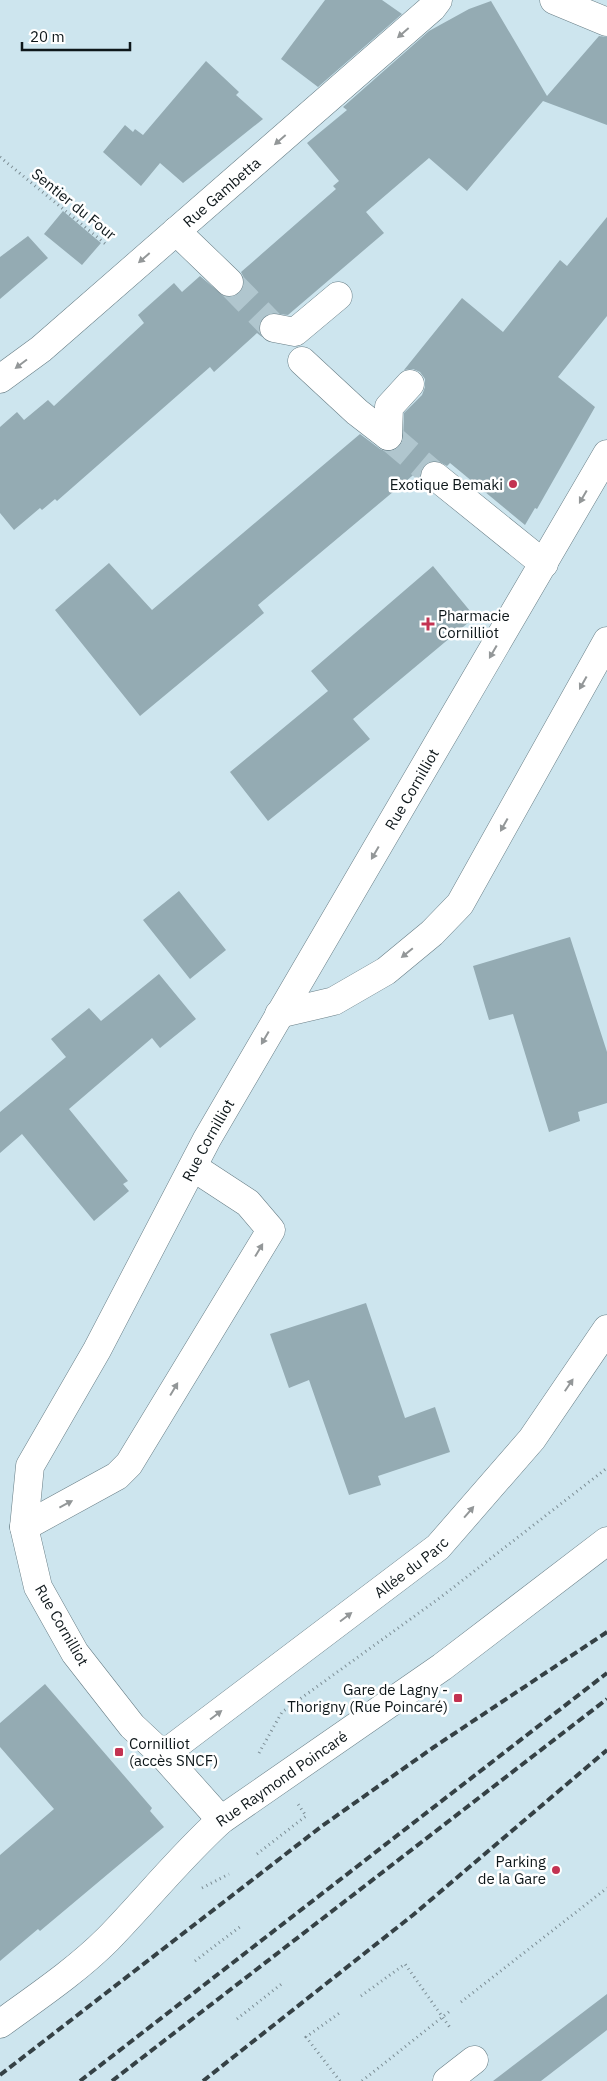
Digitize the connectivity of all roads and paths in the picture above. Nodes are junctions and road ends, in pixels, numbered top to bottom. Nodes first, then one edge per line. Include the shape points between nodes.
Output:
1 (438, 0) edge
2 (554, 0) edge
3 (607, 22) edge
4 (0, 157) edge
5 (176, 231) junction
6 (134, 267) junction
7 (229, 282) tunnel mouth
8 (338, 296) dead end
9 (0, 379) edge
10 (410, 384) dead end
11 (358, 402) dead end
12 (382, 432) junction
13 (607, 454) edge
14 (435, 476) tunnel mouth
15 (544, 564) junction
16 (607, 641) edge
17 (279, 1014) junction
18 (193, 1168) junction
19 (607, 1329) edge
20 (607, 1468) edge
21 (24, 1527) junction
22 (607, 1541) edge
23 (258, 1754) dead end
24 (164, 1755) junction
25 (221, 1820) junction
26 (297, 1823) dead end
27 (257, 1854) dead end
28 (607, 1888) edge
29 (241, 1926) dead end
30 (194, 1960) dead end
31 (284, 1982) dead end
32 (361, 1996) dead end
33 (461, 2002) dead end
34 (450, 2011) dead end
35 (341, 2012) dead end
36 (442, 2017) junction
37 (237, 2018) dead end
38 (0, 2024) edge
39 (450, 2029) dead end
40 (474, 2060) dead end
41 (340, 2081) edge
42 (362, 2081) edge
43 (447, 2081) edge

1 -> 5 street, Rue Gambetta
2 - 3 street
4 - 6 path, Sentier du Four
5 -> 6 street, Rue Gambetta
5 - 7 street
6 -> 9 street, Rue Gambetta via 41,349
8 - 12 street via 294,332 274,328 297,355
10 - 12 street via 389,407
11 - 12 street via 374,416
13 -> 15 street, Rue Cornilliot
14 - 15 street
15 -> 17 street, Rue Cornilliot
16 -> 17 street via 460,904 432,933 386,971 334,1001
17 -> 18 street, Rue Cornilliot
18 - 21 street, Rue Cornilliot via 97,1350 30,1466
21 -> 18 street via 118,1476 129,1464 271,1230 248,1203
24 -> 19 street, Allée du Parc via 438,1547 532,1439
20 - 23 path via 441,1597 282,1712
21 - 24 street, Rue Cornilliot via 38,1588 75,1653 132,1726
22 - 25 street, Rue Raymond Poincaré via 442,1666
24 - 25 street, Rue Cornilliot
25 - 38 street, Rue Raymond Poincaré via 107,1939 76,1967
26 - 27 path
28 - 33 path
29 - 30 path
31 - 37 path
32 - 36 path via 405,1964
34 - 36 path
35 - 41 path via 306,2037
36 - 39 path
36 - 42 path
40 - 43 street

